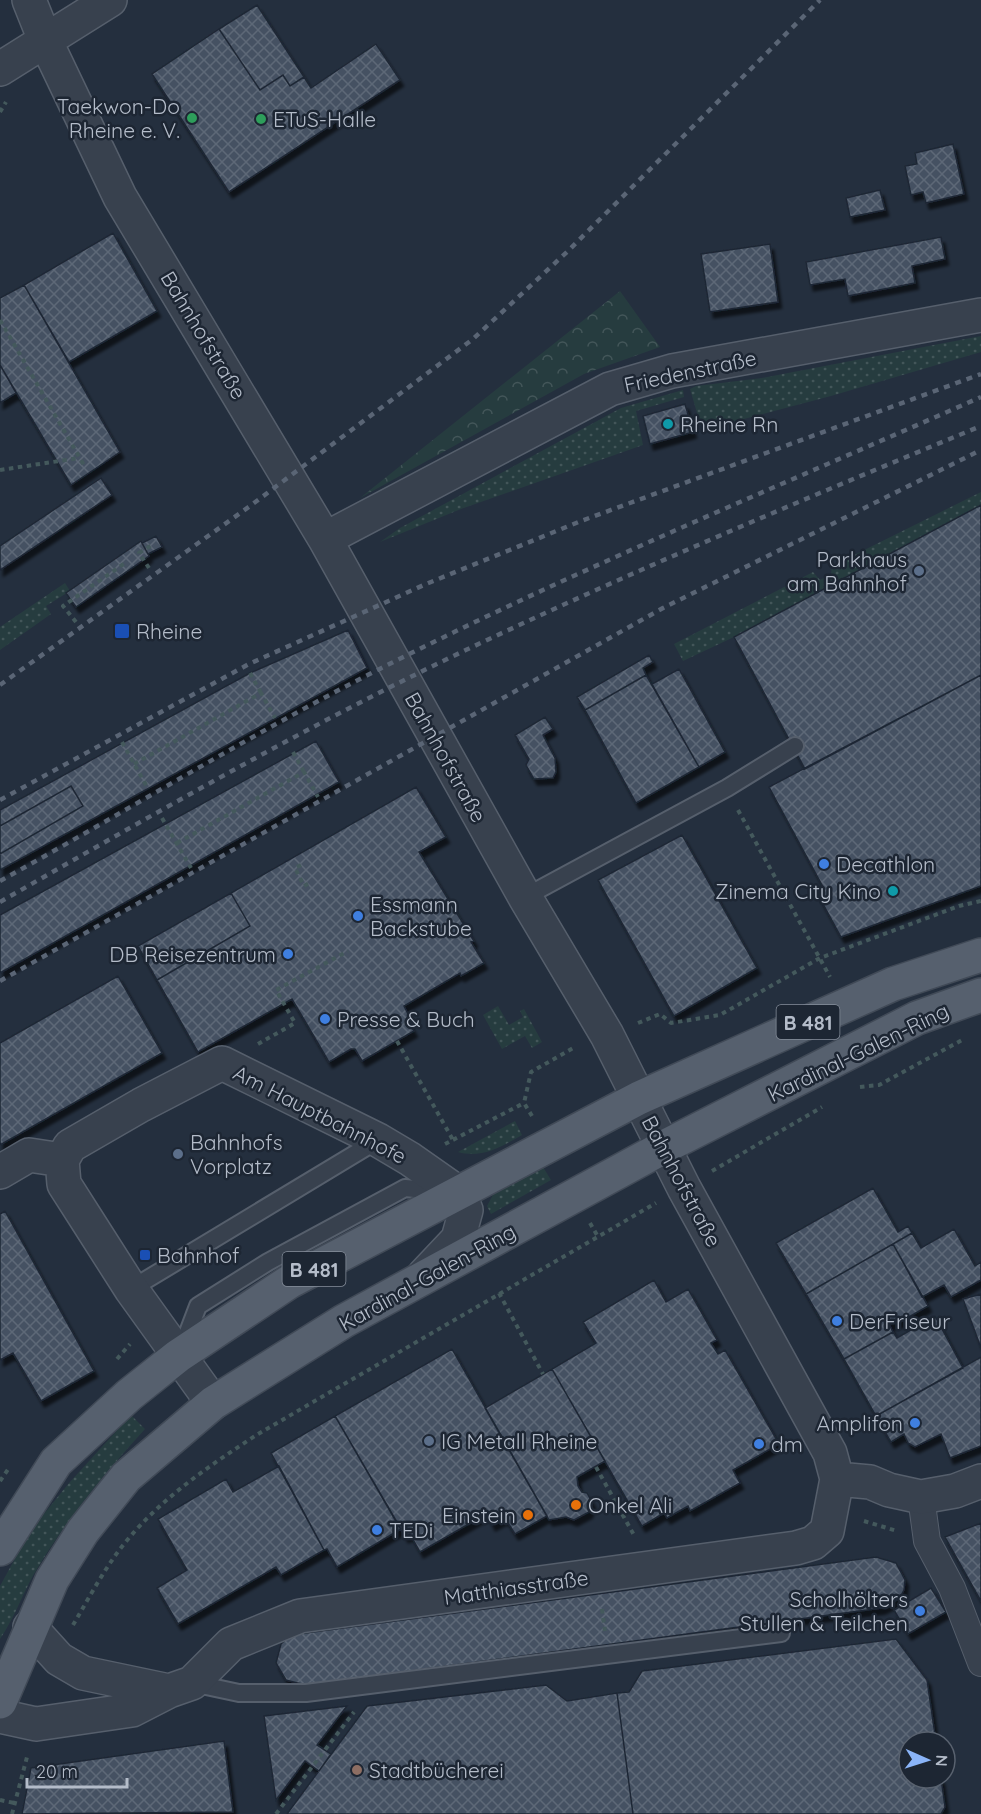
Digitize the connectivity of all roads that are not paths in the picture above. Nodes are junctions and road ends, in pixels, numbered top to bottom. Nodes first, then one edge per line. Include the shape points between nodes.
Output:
1 (29, 0) edge
2 (110, 0) edge
3 (45, 40) junction
4 (0, 69) edge
5 (981, 315) edge
6 (325, 539) junction
7 (795, 746) dead end
8 (525, 897) junction
9 (981, 955) edge
10 (981, 995) edge
11 (639, 1098) junction
12 (378, 1140) junction
13 (664, 1147) junction
14 (62, 1160) junction
15 (0, 1172) edge
16 (457, 1192) junction
17 (419, 1281) junction
18 (131, 1289) junction
19 (178, 1356) junction
20 (213, 1403) junction
21 (837, 1479) junction
22 (981, 1481) edge
23 (921, 1497) junction
24 (0, 1549) edge
25 (30, 1627) junction
26 (781, 1633) dead end
27 (981, 1663) edge
28 (180, 1687) junction
29 (0, 1702) edge
30 (0, 1716) edge

1 - 3 street, Bahnhofstraße
2 - 3 street
3 - 4 street
3 - 6 street, Bahnhofstraße via 120,197
5 - 6 street, Friedenstraße via 672,371 610,389
6 - 8 street, Bahnhofstraße
7 - 8 lane via 727,788
8 - 11 street, Bahnhofstraße via 594,1011
9 - 11 main road, Kardinal-Galen-Ring / B 481 via 893,984
10 - 13 main road, Kardinal-Galen-Ring / B 481 via 917,1018
11 - 13 street, Bahnhofstraße
11 - 16 main road, Kardinal-Galen-Ring / B 481
12 - 14 street, Am Hauptbahnhofe via 222,1063 70,1146
12 - 16 street, Am Hauptbahnhofe
12 - 18 lane
13 - 17 main road, Kardinal-Galen-Ring / B 481
13 - 21 street, Bahnhofstraße via 830,1454
14 - 15 street via 28,1155
14 - 18 street via 64,1184
16 - 17 street via 466,1210 458,1239
16 - 19 main road, Kardinal-Galen-Ring / B 481 via 289,1282
17 - 20 main road, Kardinal-Galen-Ring / B 481 via 344,1321
18 - 19 street
19 - 20 street
19 - 24 main road, Kardinal-Galen-Ring / B 481 via 143,1382 56,1462
20 - 25 main road, Kardinal-Galen-Ring / B 481 via 126,1477 83,1531 52,1580
21 - 23 street via 870,1482
21 - 28 street, Matthiasstraße via 827,1531 813,1543 300,1616 231,1644
22 - 23 street
23 - 27 street via 927,1541 952,1588
25 - 28 street via 59,1659 83,1672
25 - 29 main road, Kardinal-Galen-Ring / B 481
26 - 28 lane via 306,1693 238,1693
28 - 30 street, Matthiasstraße via 132,1710 36,1724

